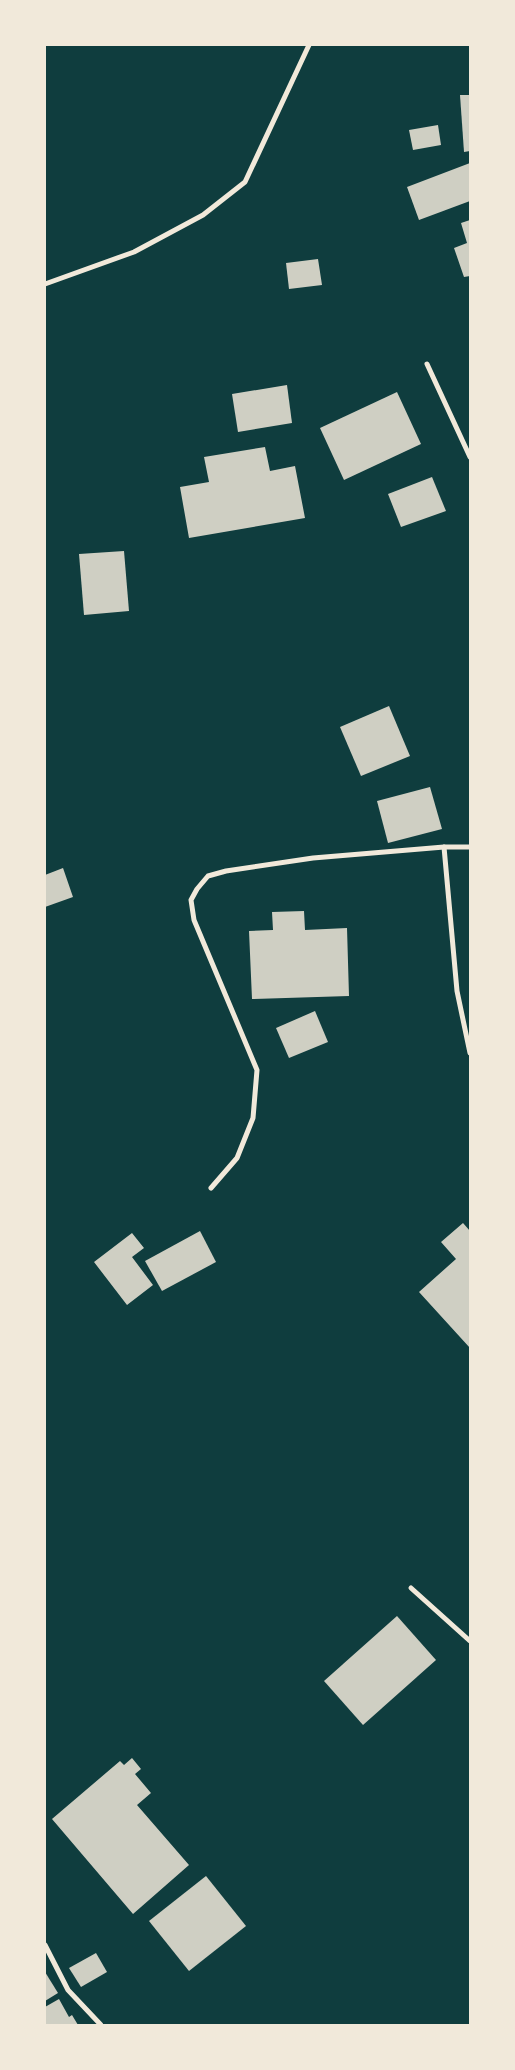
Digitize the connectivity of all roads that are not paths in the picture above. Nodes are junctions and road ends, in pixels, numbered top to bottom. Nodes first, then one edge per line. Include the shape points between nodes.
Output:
1 (308, 45) edge
2 (45, 284) edge
3 (427, 364) dead end
4 (470, 457) edge
5 (444, 847) junction
6 (470, 847) edge
7 (470, 1053) edge
8 (211, 1188) dead end
9 (411, 1588) dead end
10 (470, 1641) edge
11 (45, 1946) edge
12 (101, 2025) edge

1 - 2 street via 245,182 203,215 134,252
3 - 4 street
5 - 6 street
5 - 7 street via 457,991
5 - 8 street via 313,858 226,870 208,876 197,889 191,900 194,920 257,1070 253,1118 237,1158
9 - 10 street
11 - 12 street via 68,1990

